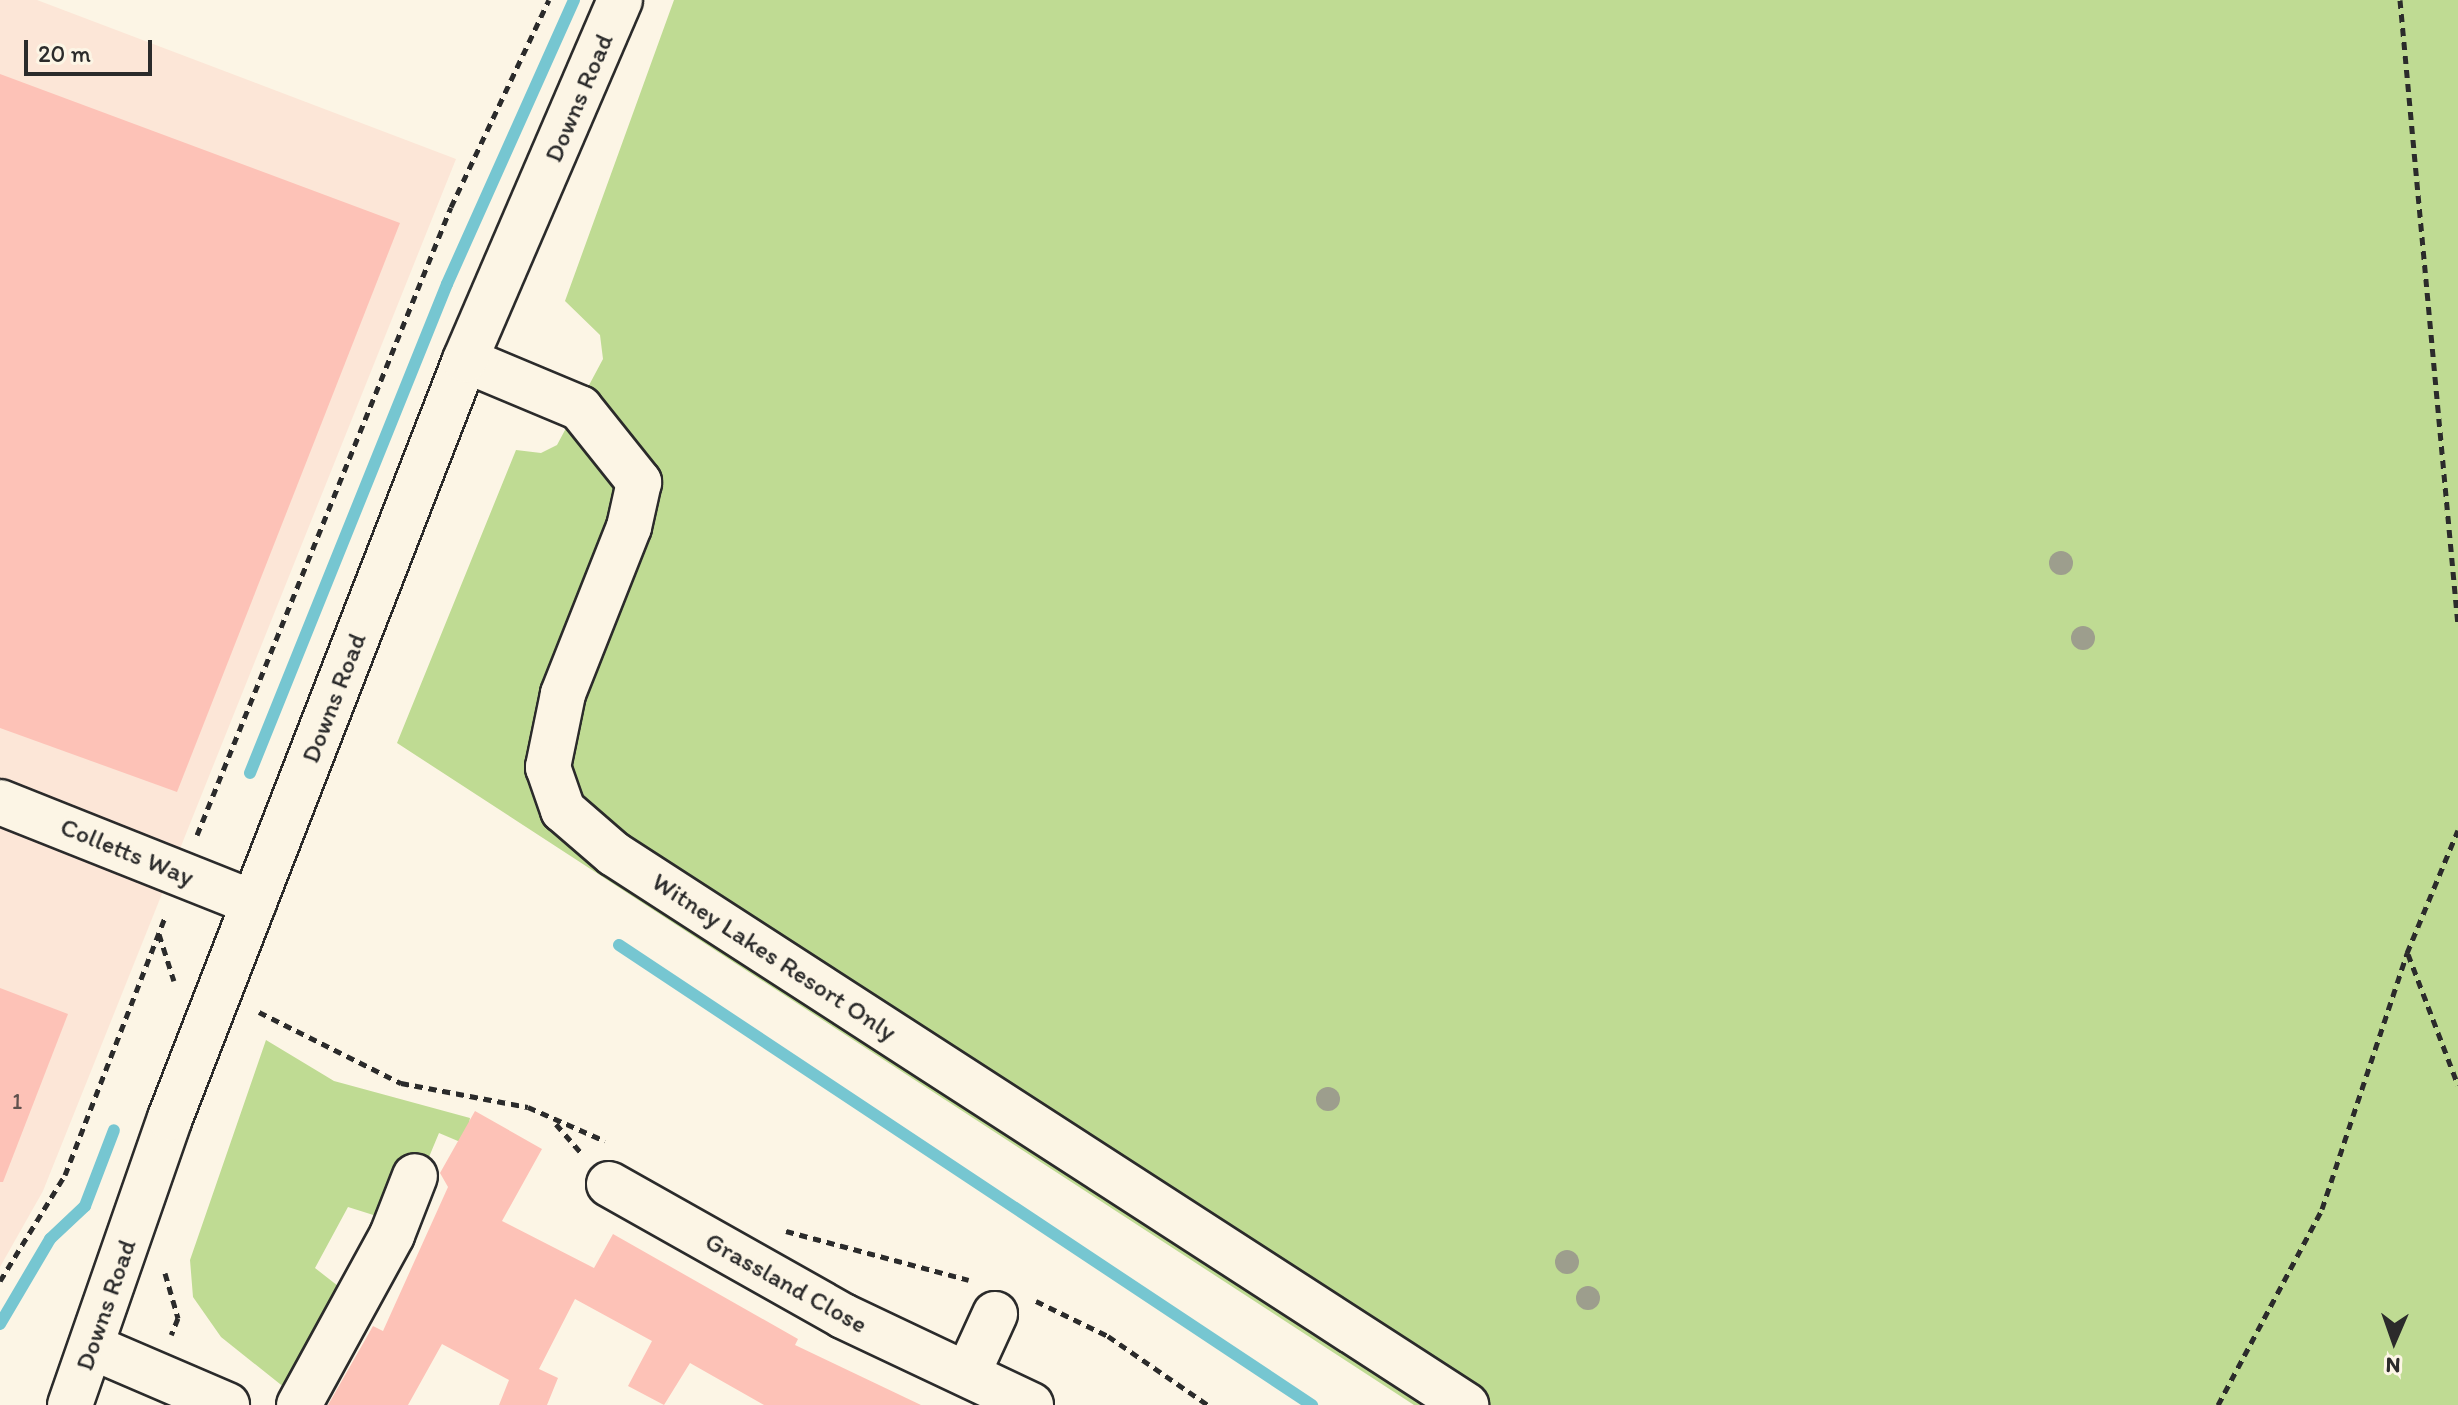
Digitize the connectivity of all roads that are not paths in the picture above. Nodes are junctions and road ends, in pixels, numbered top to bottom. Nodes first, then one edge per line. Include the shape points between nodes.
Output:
1 (620, 0) edge
2 (465, 360) junction
3 (0, 802) edge
4 (254, 903) junction
5 (612, 1165) road end
6 (415, 1176) dead end
7 (999, 1298) road end
8 (92, 1347) junction
9 (968, 1373) junction
10 (70, 1405) edge
11 (227, 1405) edge
12 (299, 1405) edge
13 (1031, 1405) edge
14 (1466, 1405) edge

1 - 2 street, Downs Road
2 - 4 street, Downs Road
2 - 14 street, Witney Lakes Resort Only via 580,408 639,482 629,527 563,694 548,767 563,810 614,854
3 - 4 street, Colletts Way
4 - 8 street, Downs Road
5 - 9 street, Grassland Close via 843,1316
6 - 12 street via 392,1235
7 - 9 street
8 - 10 street, Downs Road
8 - 11 street
9 - 13 street, Grassland Close

